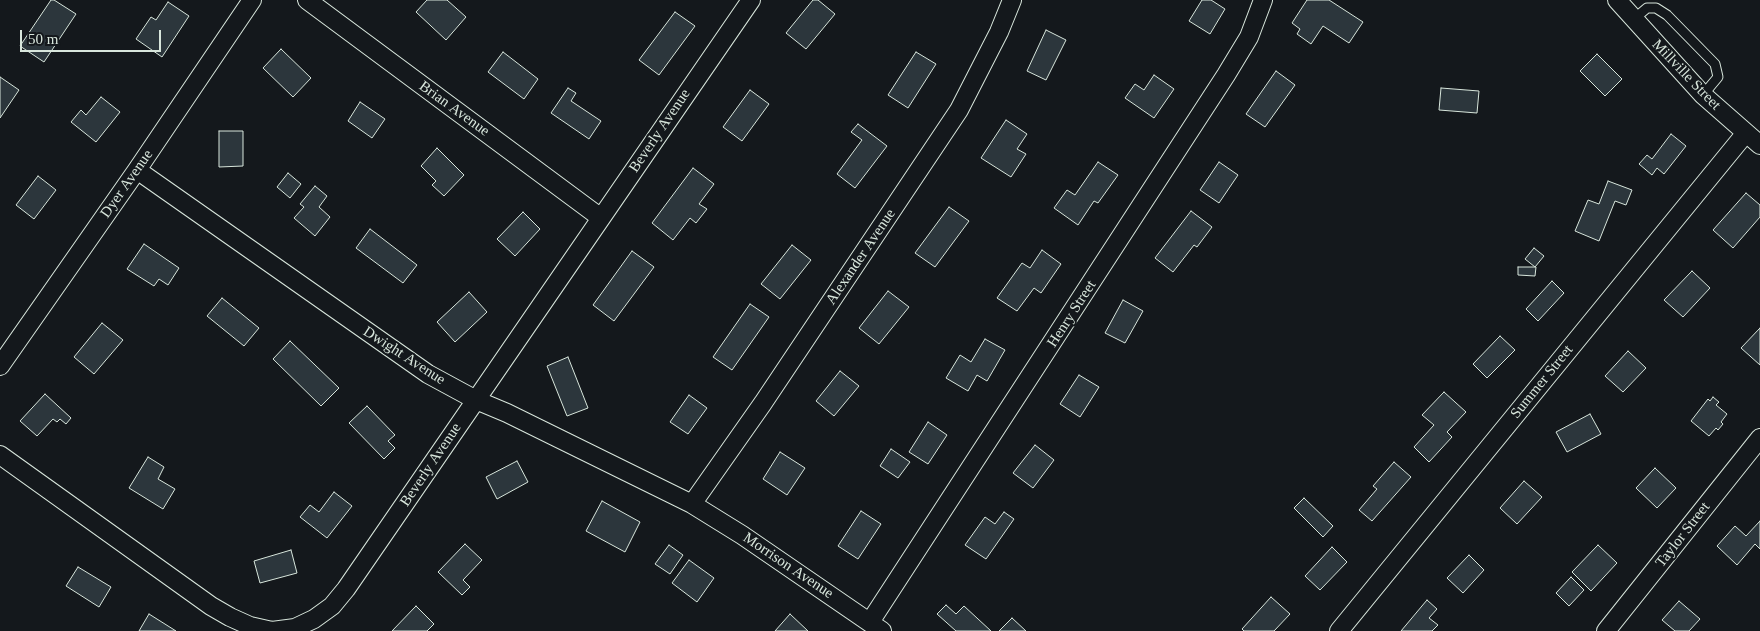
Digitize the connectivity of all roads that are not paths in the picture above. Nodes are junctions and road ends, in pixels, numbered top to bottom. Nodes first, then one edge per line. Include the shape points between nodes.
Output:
1 (252, 0) edge
2 (307, 0) edge
3 (751, 0) edge
4 (1012, 0) edge
5 (1263, 0) edge
6 (1617, 0) edge
7 (1634, 19) junction
8 (1702, 95) junction
9 (1745, 134) junction
10 (1760, 145) edge
11 (137, 170) junction
12 (601, 218) junction
13 (0, 366) edge
14 (476, 400) junction
15 (1760, 438) edge
16 (0, 455) edge
17 (692, 504) junction
18 (876, 626) edge
19 (1339, 631) edge
20 (1606, 631) edge

1 - 11 street, Dyer Avenue
2 - 12 street, Brian Avenue
3 - 12 street, Beverly Avenue
4 - 17 street, Alexander Avenue via 1000,32 952,122
5 - 18 street, Henry Street via 1249,37 1226,75
6 - 7 street, Millville Street
7 - 8 street, Millville Street
7 - 8 lane via 1647,8 1656,8 1716,64 1718,77
8 - 9 street, Millville Street
9 - 10 street, Millville Street
9 - 19 street, Summer Street
11 - 13 street, Dyer Avenue
11 - 14 street, Dwight Avenue via 428,374
12 - 14 street, Beverly Avenue
14 - 16 street, Beverly Avenue via 346,589 314,619 294,628 272,631 250,626 217,610
14 - 17 street, Dwight Avenue
15 - 20 street, Taylor Street
17 - 18 street, Morrison Avenue

